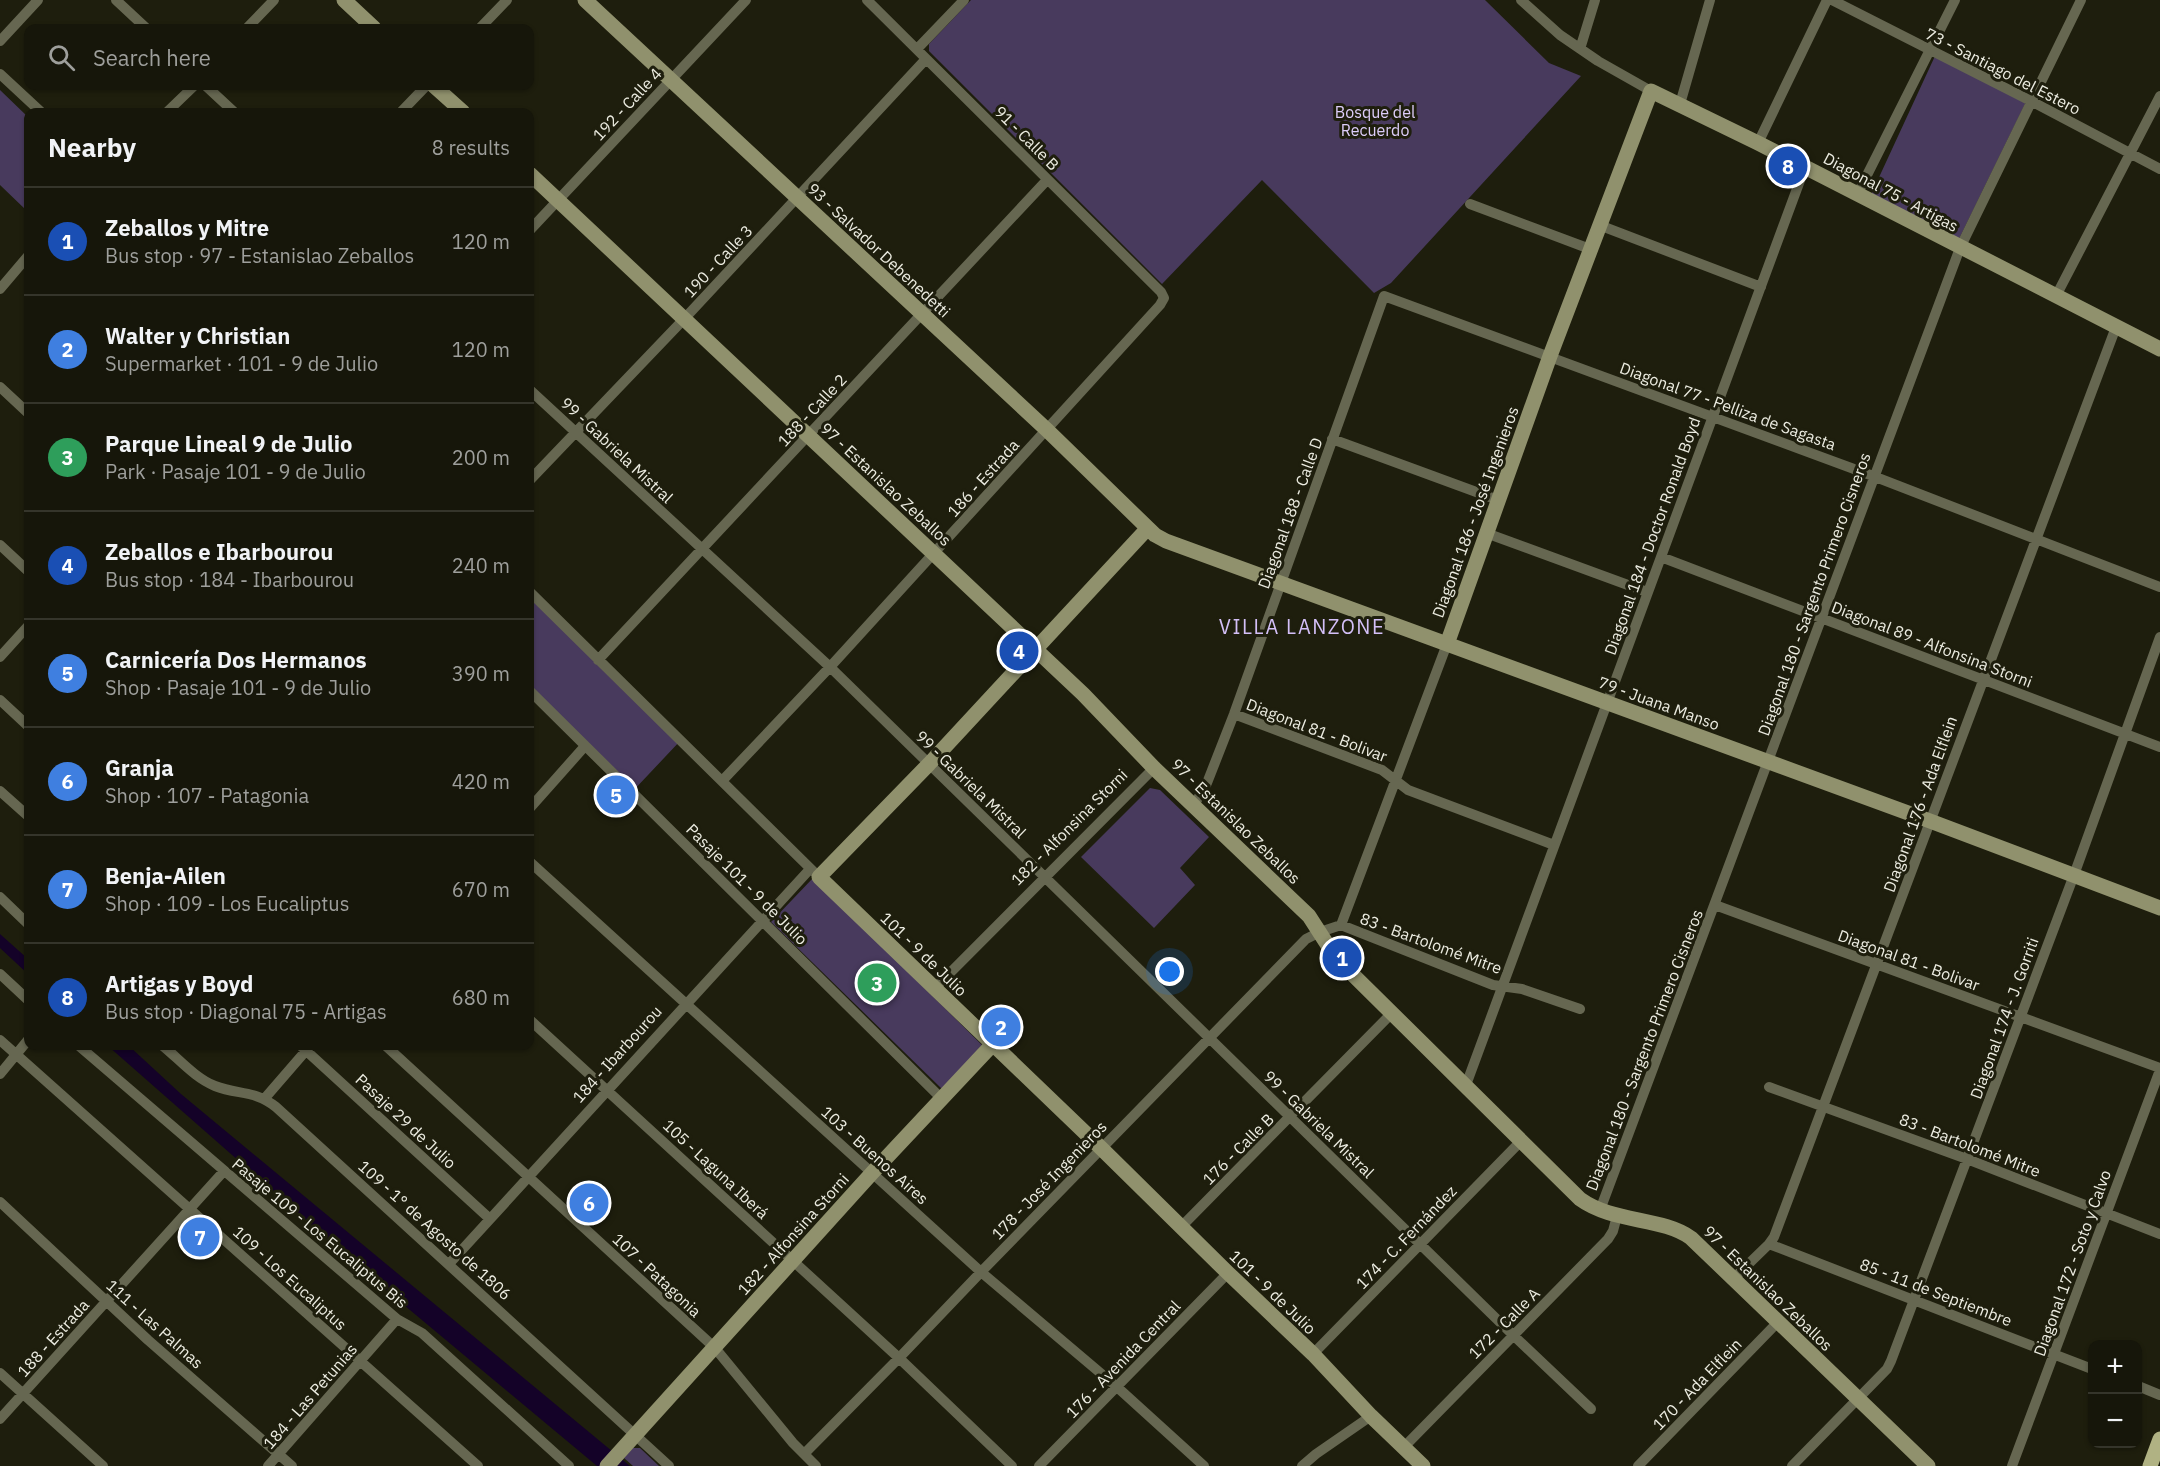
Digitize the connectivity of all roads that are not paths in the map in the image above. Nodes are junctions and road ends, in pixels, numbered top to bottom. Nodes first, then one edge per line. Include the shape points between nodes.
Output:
1 (38, 0) edge
2 (116, 0) edge
3 (274, 0) edge
4 (344, 0) edge
5 (507, 0) edge
6 (585, 0) edge
7 (746, 0) edge
8 (867, 0) edge
9 (964, 0) edge
10 (1521, 0) edge
11 (1595, 0) edge
12 (1710, 0) edge
13 (1829, 0) edge
14 (1955, 0) edge
15 (2081, 0) edge
16 (142, 24) edge
17 (251, 24) edge
18 (370, 24) edge
19 (484, 24) edge
20 (0, 41) edge
21 (917, 49) junction
22 (1580, 49) junction
23 (1930, 49) junction
24 (926, 59) junction
25 (0, 74) edge
26 (671, 80) junction
27 (190, 90) edge
28 (210, 90) edge
29 (422, 90) edge
30 (438, 90) edge
31 (1651, 91) junction
32 (2160, 96) edge
33 (2031, 101) junction
34 (1680, 104) junction
35 (37, 108) edge
36 (172, 108) edge
37 (230, 108) edge
38 (405, 108) edge
39 (459, 108) edge
40 (1758, 142) junction
41 (2130, 154) junction
42 (1805, 167) junction
43 (2160, 169) edge
44 (534, 178) edge
45 (1047, 180) junction
46 (1857, 195) junction
47 (797, 198) junction
48 (558, 200) junction
49 (1470, 204) dead end
50 (1599, 225) junction
51 (534, 226) edge
52 (1960, 248) junction
53 (1590, 249) junction
54 (24, 261) edge
55 (1761, 287) junction
56 (0, 289) edge
57 (1384, 296) joint
58 (2056, 296) junction
59 (1164, 298) joint
60 (922, 315) junction
61 (685, 318) junction
62 (2116, 327) junction
63 (2160, 348) edge
64 (1550, 356) junction
65 (0, 387) edge
66 (534, 394) edge
67 (24, 409) edge
68 (1713, 416) junction
69 (1047, 430) junction
70 (575, 432) junction
71 (809, 436) junction
72 (1332, 439) junction
73 (534, 476) edge
74 (1873, 476) junction
75 (1498, 500) junction
76 (1148, 529) junction
77 (1486, 533) junction
78 (2035, 538) junction
79 (0, 545) edge
80 (703, 548) junction
81 (934, 554) junction
82 (1660, 557) junction
83 (24, 567) edge
84 (1281, 582) junction
85 (2160, 587) edge
86 (1647, 592) junction
87 (534, 596) edge
88 (1821, 618) junction
89 (24, 630) edge
90 (2160, 638) edge
91 (1447, 644) junction
92 (1037, 649) junction
93 (0, 657) edge
94 (598, 660) junction
95 (830, 667) junction
96 (1982, 679) junction
97 (534, 696) edge
98 (0, 700) edge
99 (1606, 703) junction
100 (1233, 714) junction
101 (24, 722) edge
102 (2124, 733) junction
103 (585, 746) junction
104 (2160, 747) edge
105 (1768, 762) junction
106 (929, 764) junction
107 (1154, 768) junction
108 (1395, 780) junction
109 (722, 781) junction
110 (0, 791) edge
111 (534, 803) edge
112 (1194, 805) junction
113 (24, 812) edge
114 (1930, 820) junction
115 (1554, 845) junction
116 (534, 866) edge
117 (815, 873) junction
118 (2074, 875) junction
119 (1045, 878) junction
120 (0, 897) edge
121 (1715, 904) junction
122 (2160, 908) edge
123 (24, 920) edge
124 (764, 921) junction
125 (1341, 925) junction
126 (1320, 932) junction
127 (1877, 964) junction
128 (0, 974) edge
129 (1501, 986) junction
130 (934, 989) junction
131 (24, 996) edge
132 (687, 1004) junction
133 (1580, 1009) dead end
134 (1391, 1014) junction
135 (2020, 1016) junction
136 (534, 1024) edge
137 (1209, 1038) junction
138 (0, 1040) edge
139 (24, 1045) edge
140 (992, 1045) junction
141 (84, 1050) edge
142 (169, 1050) edge
143 (304, 1050) edge
144 (309, 1050) edge
145 (390, 1050) edge
146 (16, 1054) junction
147 (2160, 1069) edge
148 (0, 1074) edge
149 (1466, 1084) junction
150 (1769, 1087) dead end
151 (608, 1090) junction
152 (265, 1098) junction
153 (942, 1099) junction
154 (1823, 1106) junction
155 (1290, 1117) junction
156 (1521, 1141) junction
157 (1101, 1148) junction
158 (1967, 1160) junction
159 (224, 1171) junction
160 (873, 1173) junction
161 (530, 1177) junction
162 (0, 1202) edge
163 (190, 1209) junction
164 (1600, 1210) junction
165 (2106, 1213) junction
166 (1617, 1216) junction
167 (490, 1219) junction
168 (1181, 1227) junction
169 (2160, 1233) edge
170 (1420, 1243) junction
171 (1769, 1244) junction
172 (794, 1261) junction
173 (449, 1264) junction
174 (981, 1272) junction
175 (1228, 1273) junction
176 (1733, 1279) junction
177 (1915, 1300) junction
178 (106, 1301) junction
179 (397, 1319) junction
180 (1778, 1322) junction
181 (1513, 1335) junction
182 (715, 1348) junction
183 (1313, 1354) junction
184 (2055, 1354) junction
185 (899, 1358) junction
186 (361, 1361) junction
187 (2088, 1367) edge
188 (0, 1373) edge
189 (1117, 1387) junction
190 (2142, 1388) edge
191 (23, 1393) junction
192 (2160, 1395) edge
193 (1858, 1399) junction
194 (1591, 1409) dead end
195 (1371, 1416) junction
196 (0, 1419) edge
197 (636, 1435) junction
198 (2160, 1439) edge
199 (1404, 1447) junction
200 (279, 1454) junction
201 (804, 1454) junction
202 (103, 1466) edge
203 (268, 1466) edge
204 (292, 1466) edge
205 (478, 1466) edge
206 (569, 1466) edge
207 (607, 1466) edge
208 (669, 1466) edge
209 (816, 1466) edge
210 (1012, 1466) edge
211 (1039, 1466) edge
212 (1204, 1466) edge
213 (1302, 1466) edge
214 (1423, 1466) edge
215 (1638, 1466) edge
216 (1792, 1466) edge
217 (1928, 1466) edge
218 (2012, 1466) edge
219 (2150, 1466) edge

1 - 20 street
2 - 16 street
3 - 17 street
4 - 18 street
5 - 19 street
6 - 26 street, 93 - Salvador Debenedetti
7 - 26 street, 192 - Calle 4
8 - 21 street, 91 - Calle B
9 - 21 street
10 - 22 street, Diagonal 75 - Artigas
11 - 22 street
12 - 34 street
13 - 23 street, 73 - Santiago del Estero
13 - 40 street
14 - 23 street
15 - 33 street, Diagonal 180 - Sargento Primero Cisneros
21 - 24 street, 91 - Calle B
22 - 31 street, Diagonal 75 - Artigas
23 - 33 street, 73 - Santiago del Estero
23 - 46 street
24 - 45 street, 91 - Calle B
24 - 47 street, 190 - Calle 3
25 - 35 street
26 - 47 street, 93 - Salvador Debenedetti
26 - 48 street, 192 - Calle 4
27 - 36 street
28 - 37 street
29 - 38 street
30 - 39 street
31 - 34 street, Diagonal 75 - Artigas
31 - 50 street, Diagonal 186 - José Ingenieros
32 - 41 street
33 - 41 street, 73 - Santiago del Estero
33 - 52 street, Diagonal 180 - Sargento Primero Cisneros
34 - 40 street, Diagonal 75 - Artigas
40 - 42 street, Diagonal 75 - Artigas
41 - 43 street, 73 - Santiago del Estero
41 - 58 street
42 - 46 street, Diagonal 75 - Artigas
42 - 55 street, Diagonal 184 - Doctor Ronald Boyd
44 - 48 street, 97 - Estanislao Zeballos
45 - 59 street, 91 - Calle B
45 - 60 street, 188 - Calle 2
46 - 52 street, Diagonal 75 - Artigas
47 - 60 street, 93 - Salvador Debenedetti
47 - 61 street, 190 - Calle 3
48 - 51 street, 192 - Calle 4
48 - 61 street, 97 - Estanislao Zeballos
49 - 53 street
50 - 53 street, Diagonal 186 - José Ingenieros
50 - 55 street
52 - 58 street, Diagonal 75 - Artigas
52 - 74 street, Diagonal 180 - Sargento Primero Cisneros
53 - 64 street, Diagonal 186 - José Ingenieros
54 - 56 street
55 - 68 street, Diagonal 184 - Doctor Ronald Boyd
57 - 64 street, Diagonal 77 - Pelliza de Sagasta
57 - 72 street, Diagonal 188 - Calle D
58 - 62 street, Diagonal 75 - Artigas
59 - 69 street, 186 - Estrada
60 - 69 street, 93 - Salvador Debenedetti
60 - 71 street, 188 - Calle 2
61 - 70 street, 190 - Calle 3
61 - 71 street, 97 - Estanislao Zeballos
62 - 63 street, Diagonal 75 - Artigas
62 - 78 street, Diagonal 176 - Ada Elflein
64 - 68 street, Diagonal 77 - Pelliza de Sagasta
64 - 75 street, Diagonal 186 - José Ingenieros
65 - 67 street
66 - 70 street, 99 - Gabriela Mistral
68 - 74 street, Diagonal 77 - Pelliza de Sagasta
68 - 82 street, Diagonal 184 - Doctor Ronald Boyd
69 - 76 street, 93 - Salvador Debenedetti
69 - 81 street, 186 - Estrada
70 - 73 street, 190 - Calle 3
70 - 80 street, 99 - Gabriela Mistral
71 - 80 street, 188 - Calle 2
71 - 81 street, 97 - Estanislao Zeballos
72 - 75 street
72 - 84 street, Diagonal 188 - Calle D
74 - 78 street, Diagonal 77 - Pelliza de Sagasta
74 - 88 street, Diagonal 180 - Sargento Primero Cisneros
75 - 77 street, Diagonal 186 - José Ingenieros
76 - 84 street, 79 - Juana Manso via 1166,541
76 - 92 street, 184 - Ibarbourou
77 - 86 street
77 - 91 street, Diagonal 186 - José Ingenieros
78 - 85 street, Diagonal 77 - Pelliza de Sagasta
78 - 96 street, Diagonal 176 - Ada Elflein
79 - 83 street
80 - 94 street, 188 - Calle 2
80 - 95 street, 99 - Gabriela Mistral
81 - 92 street, 97 - Estanislao Zeballos
81 - 95 street, 186 - Estrada
82 - 86 street, Diagonal 184 - Doctor Ronald Boyd
82 - 88 street, Diagonal 89 - Alfonsina Storni
84 - 91 street, 79 - Juana Manso
84 - 100 street, Diagonal 188 - Calle D
86 - 99 street, Diagonal 184 - Doctor Ronald Boyd
87 - 94 street, 101 - 9 de Julio
88 - 96 street, Diagonal 89 - Alfonsina Storni
88 - 105 street, Diagonal 180 - Sargento Primero Cisneros
89 - 93 street
90 - 102 street, Diagonal 174 - J. Gorriti
91 - 99 street, 79 - Juana Manso
91 - 108 street, Diagonal 186 - José Ingenieros
92 - 106 street, 184 - Ibarbourou
92 - 107 street, 97 - Estanislao Zeballos
94 - 109 street, 101 - 9 de Julio
95 - 106 street, 99 - Gabriela Mistral
95 - 109 street, 186 - Estrada
96 - 102 street, Diagonal 89 - Alfonsina Storni
96 - 114 street, Diagonal 176 - Ada Elflein
97 - 103 street, Pasaje 101 - 9 de Julio
98 - 101 street
99 - 105 street, 79 - Juana Manso
99 - 115 street, Diagonal 184 - Doctor Ronald Boyd
100 - 108 street, Diagonal 81 - Bolivar via 1382,770
100 - 112 street, Diagonal 188 - Calle D via 1207,783
102 - 104 street, Diagonal 89 - Alfonsina Storni
102 - 118 street, Diagonal 174 - J. Gorriti
103 - 111 street
103 - 124 street, Pasaje 101 - 9 de Julio
105 - 114 street, 79 - Juana Manso
105 - 121 street, Diagonal 180 - Sargento Primero Cisneros
106 - 117 street, 184 - Ibarbourou
106 - 119 street, 99 - Gabriela Mistral
107 - 112 street, 97 - Estanislao Zeballos
107 - 119 street, 182 - Alfonsina Storni
108 - 115 street, Diagonal 81 - Bolivar via 1408,790
108 - 125 street, Diagonal 186 - José Ingenieros
109 - 117 street, 101 - 9 de Julio
110 - 113 street
112 - 126 street, 97 - Estanislao Zeballos via 1309,916
114 - 118 street, 79 - Juana Manso
114 - 127 street, Diagonal 176 - Ada Elflein
115 - 129 street, Diagonal 184 - Doctor Ronald Boyd
116 - 132 street, 103 - Buenos Aires
117 - 124 street, 184 - Ibarbourou
117 - 130 street, 101 - 9 de Julio
118 - 122 street, 79 - Juana Manso
118 - 135 street, Diagonal 174 - J. Gorriti
119 - 130 street, 182 - Alfonsina Storni
119 - 137 street, 99 - Gabriela Mistral
120 - 123 street
121 - 127 street, Diagonal 81 - Bolivar
121 - 164 street, Diagonal 180 - Sargento Primero Cisneros
124 - 132 street, 184 - Ibarbourou
124 - 153 street, Pasaje 101 - 9 de Julio
125 - 126 street
125 - 129 street, 83 - Bartolomé Mitre
126 - 134 street, 97 - Estanislao Zeballos via 1336,958
126 - 137 street, 178 - José Ingenieros via 1306,939
127 - 135 street, Diagonal 81 - Bolivar
127 - 154 street, Diagonal 176 - Ada Elflein
128 - 131 street
129 - 133 street, 83 - Bartolomé Mitre
129 - 149 street, Diagonal 184 - Doctor Ronald Boyd
130 - 140 street, 101 - 9 de Julio
132 - 151 street, 184 - Ibarbourou
132 - 160 street, 103 - Buenos Aires
134 - 149 street, 97 - Estanislao Zeballos
134 - 155 street, 176 - Calle B
135 - 147 street, Diagonal 81 - Bolivar
135 - 158 street, Diagonal 174 - J. Gorriti
136 - 151 street, 105 - Laguna Iberá
137 - 155 street, 99 - Gabriela Mistral
137 - 157 street, 178 - José Ingenieros
138 - 146 street, 109 - Los Eucaliptus
139 - 146 street
140 - 153 street, 182 - Alfonsina Storni
140 - 157 street, 101 - 9 de Julio
141 - 159 street, Pasaje 109 - Los Eucaliptus Bis
142 - 152 street, 109 - 1° de Agosto de 1806 via 215,1086
143 - 152 street
144 - 167 street, Pasaje 29 de Julio
145 - 161 street, 107 - Patagonia
146 - 148 street
146 - 163 street, 109 - Los Eucaliptus
147 - 165 street, Diagonal 172 - Soto y Calvo
149 - 156 street, 97 - Estanislao Zeballos
150 - 154 street, 83 - Bartolomé Mitre
151 - 161 street, 184 - Ibarbourou
151 - 172 street, 105 - Laguna Iberá
152 - 173 street, 109 - 1° de Agosto de 1806
153 - 160 street, 182 - Alfonsina Storni
154 - 158 street, 83 - Bartolomé Mitre
154 - 171 street, Diagonal 176 - Ada Elflein
155 - 168 street, 176 - Calle B
155 - 170 street, 99 - Gabriela Mistral
156 - 164 street, 97 - Estanislao Zeballos via 1580,1199
156 - 170 street, 174 - C. Fernández
157 - 168 street, 101 - 9 de Julio
157 - 174 street, 178 - José Ingenieros
158 - 165 street, 83 - Bartolomé Mitre
158 - 177 street, Diagonal 174 - J. Gorriti
159 - 163 street, 188 - Estrada
159 - 179 street, Pasaje 109 - Los Eucaliptus Bis
160 - 172 street, 182 - Alfonsina Storni
160 - 174 street, 103 - Buenos Aires
161 - 167 street, 184 - Ibarbourou
161 - 182 street, 107 - Patagonia
162 - 178 street, 111 - Las Palmas
163 - 178 street, 188 - Estrada
163 - 186 street, 109 - Los Eucaliptus
164 - 166 street, 97 - Estanislao Zeballos
165 - 169 street, 83 - Bartolomé Mitre
165 - 184 street, Diagonal 172 - Soto y Calvo
166 - 176 street, 97 - Estanislao Zeballos via 1684,1233
166 - 181 street, 172 - Calle A via 1608,1239
167 - 173 street, 184 - Ibarbourou
168 - 175 street, 101 - 9 de Julio
170 - 181 street, 99 - Gabriela Mistral
170 - 183 street, 174 - C. Fernández
171 - 176 street, Diagonal 176 - Ada Elflein
171 - 177 street, 85 - 11 de Septiembre
172 - 182 street, 182 - Alfonsina Storni
172 - 185 street, 105 - Laguna Iberá
173 - 197 street, 109 - 1° de Agosto de 1806
174 - 185 street, 178 - José Ingenieros
174 - 189 street, 103 - Buenos Aires
175 - 183 street, 101 - 9 de Julio
175 - 189 street, 176 - Avenida Central
176 - 180 street, 97 - Estanislao Zeballos
177 - 184 street, 85 - 11 de Septiembre
177 - 193 street, Diagonal 174 - J. Gorriti via 1891,1361
178 - 191 street, 188 - Estrada
178 - 200 street, 111 - Las Palmas
179 - 186 street, 184 - Las Petunias
179 - 206 street, Pasaje 109 - Los Eucaliptus Bis via 422,1333
180 - 193 street, 97 - Estanislao Zeballos
180 - 215 street, 170 - Ada Elflein
181 - 194 street, 99 - Gabriela Mistral
181 - 199 street, 172 - Calle A
182 - 197 street, 182 - Alfonsina Storni
182 - 201 street, 107 - Patagonia
183 - 195 street, 101 - 9 de Julio
184 - 187 street, 85 - 11 de Septiembre
184 - 218 street, Diagonal 172 - Soto y Calvo
185 - 201 street, 178 - José Ingenieros
185 - 210 street, 105 - Laguna Iberá
186 - 200 street, 184 - Las Petunias
186 - 205 street, 109 - Los Eucaliptus
188 - 191 street
189 - 211 street, 176 - Avenida Central
189 - 212 street, 103 - Buenos Aires
190 - 192 street
191 - 196 street, 188 - Estrada
191 - 202 street
193 - 216 street, Diagonal 174 - J. Gorriti
193 - 217 street, 97 - Estanislao Zeballos
195 - 199 street, 101 - 9 de Julio
195 - 213 street
197 - 207 street, 182 - Alfonsina Storni
197 - 208 street, 109 - 1° de Agosto de 1806
198 - 219 main road
199 - 214 street, 101 - 9 de Julio
200 - 203 street, 184 - Las Petunias
200 - 204 street, 111 - Las Palmas
201 - 209 street, 107 - Patagonia

